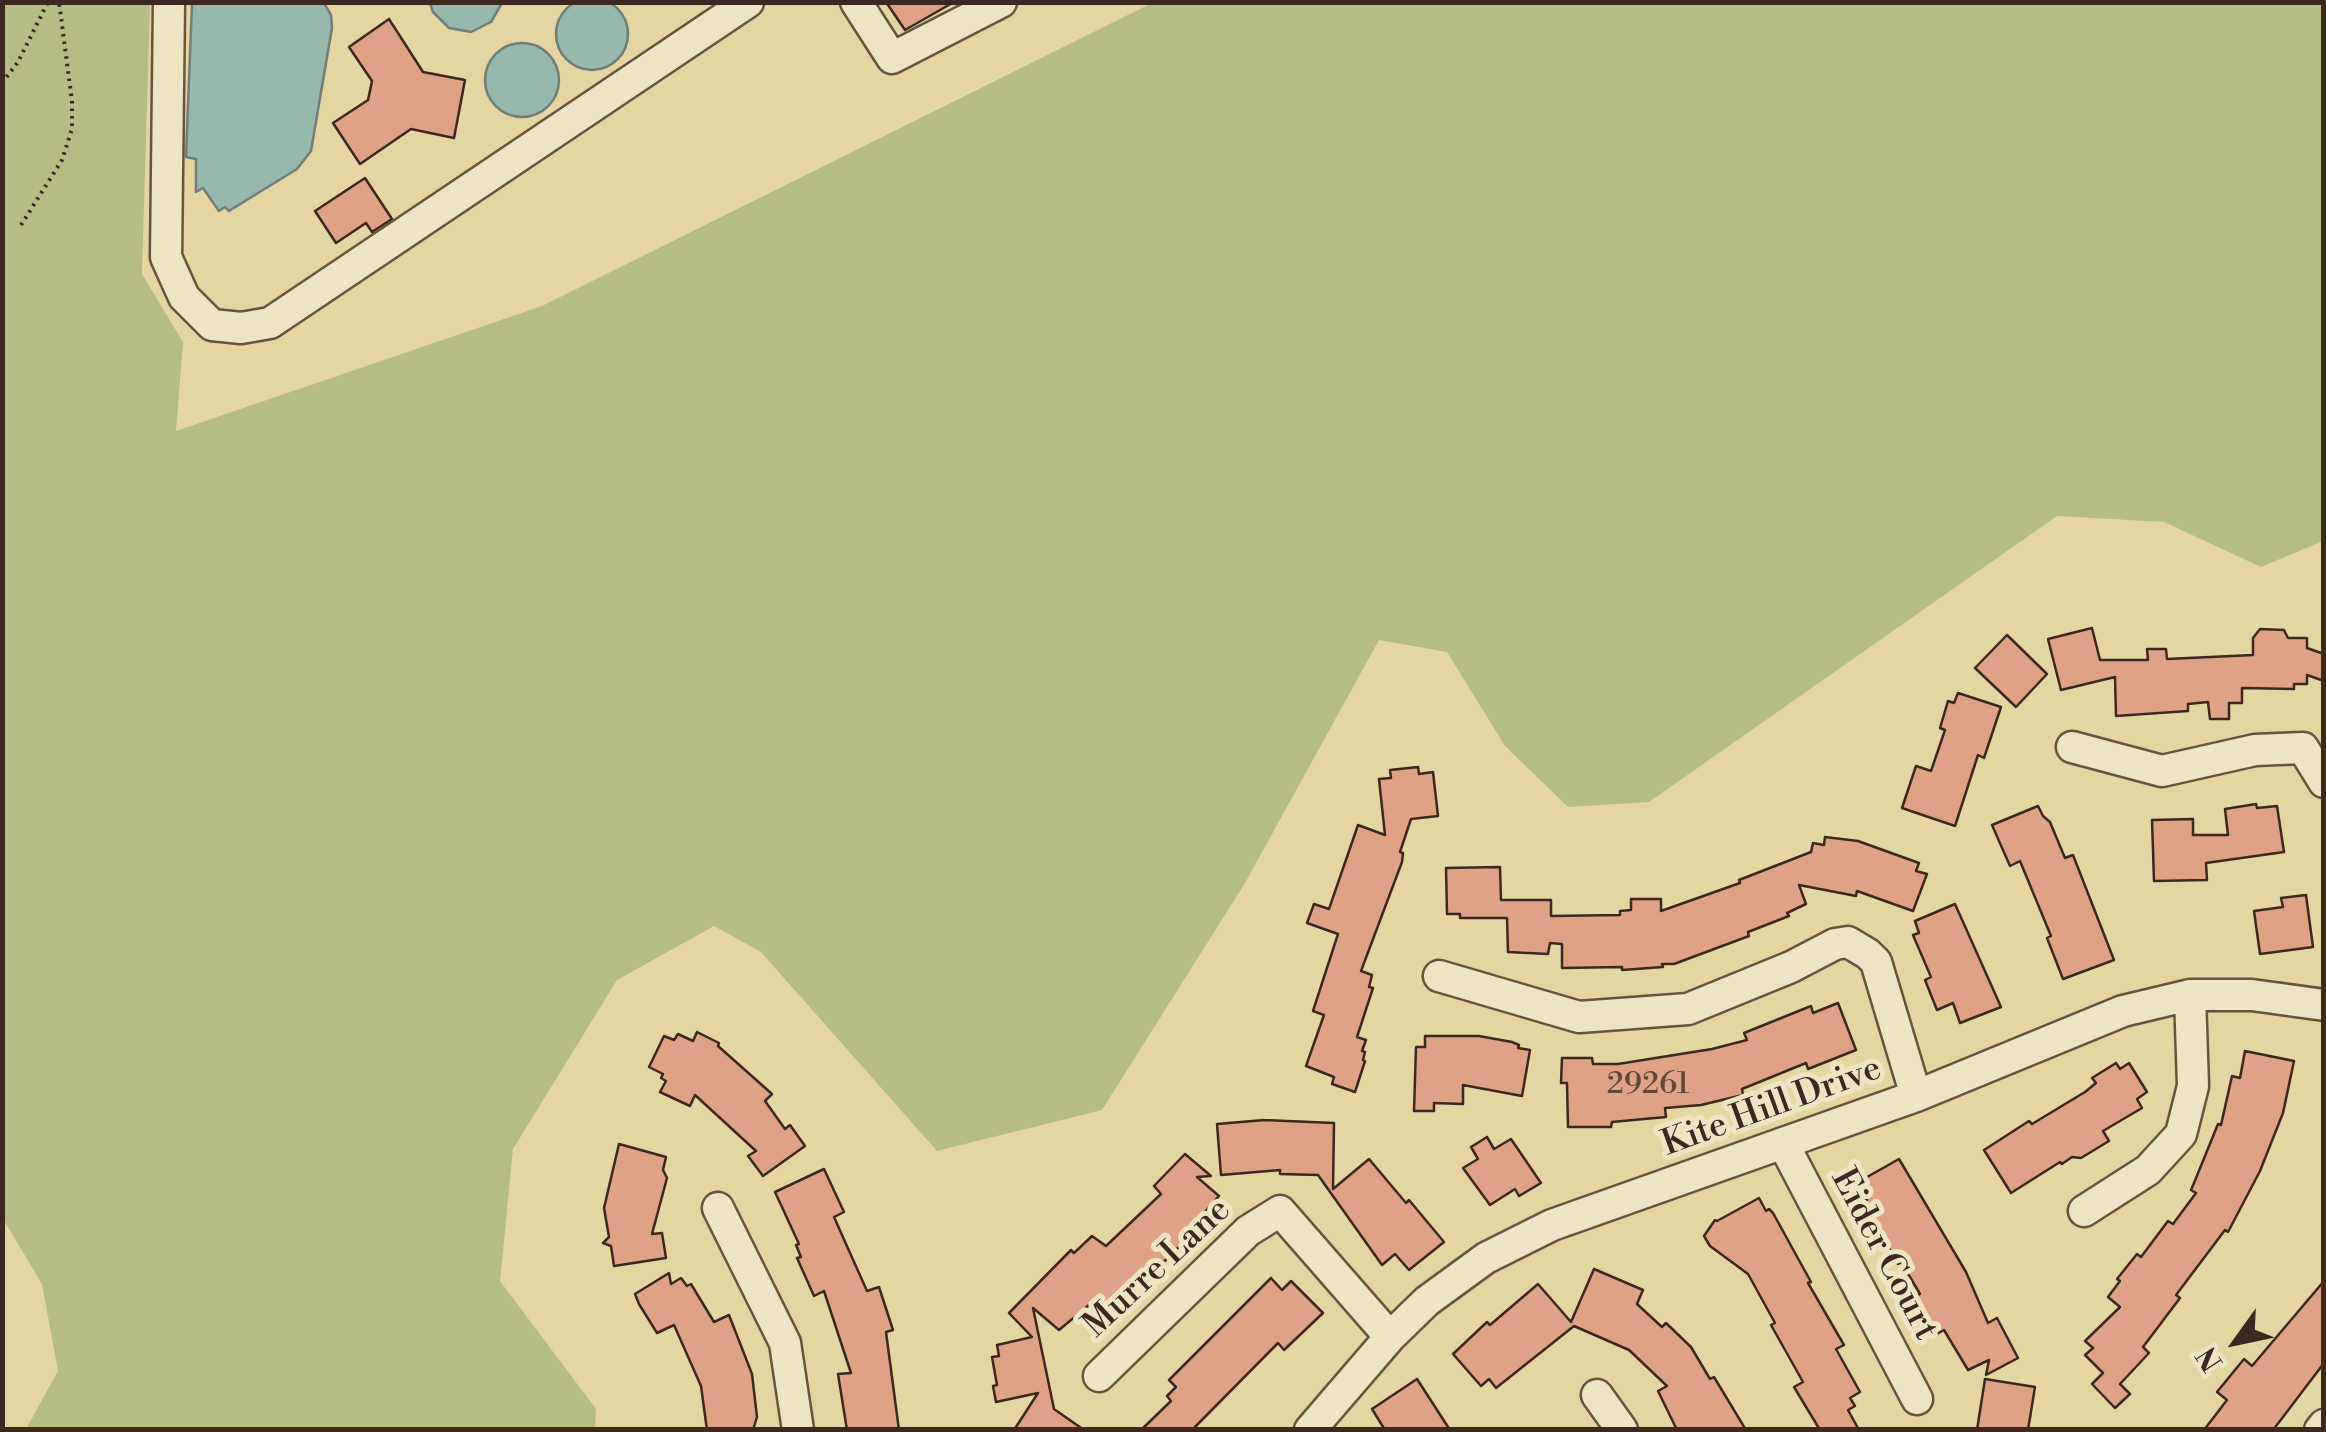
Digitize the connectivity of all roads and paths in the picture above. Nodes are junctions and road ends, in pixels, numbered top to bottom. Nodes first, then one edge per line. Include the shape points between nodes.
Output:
1 (48, 2) edge
2 (58, 2) edge
3 (169, 2) edge
4 (748, 2) edge
5 (856, 2) edge
6 (1001, 2) edge
7 (2, 84) edge
8 (20, 225) dead end
9 (2072, 747) dead end
10 (2324, 782) edge
11 (1439, 976) dead end
12 (2190, 995) junction
13 (2324, 1004) edge
14 (1916, 1096) junction
15 (1784, 1145) junction
16 (718, 1208) dead end
17 (2084, 1212) dead end
18 (1390, 1336) junction
19 (1099, 1376) dead end
20 (1596, 1396) dead end
21 (1916, 1399) dead end
22 (798, 1430) edge
23 (1310, 1430) edge
24 (1622, 1430) edge

1 - 7 path
2 - 8 path via 72,129 62,160
3 - 4 street via 166,257 184,297 212,325 240,328 270,323
5 - 6 street via 892,58
9 - 10 street via 2162,771 2254,750 2303,748
11 - 14 street via 1579,1017 1688,1010 1848,942 1876,962
12 - 13 street, Kite Hill Drive
12 - 14 street, Kite Hill Drive via 2122,1011
12 - 17 street via 2193,1086 2181,1134 2148,1170
14 - 15 street, Kite Hill Drive
15 - 18 street, Kite Hill Drive via 1552,1225 1486,1258
15 - 21 street, Eider Court
16 - 22 street via 785,1343
18 - 19 street, Murre Lane via 1280,1211 1248,1231
18 - 23 street, Kite Hill Drive
20 - 24 street

